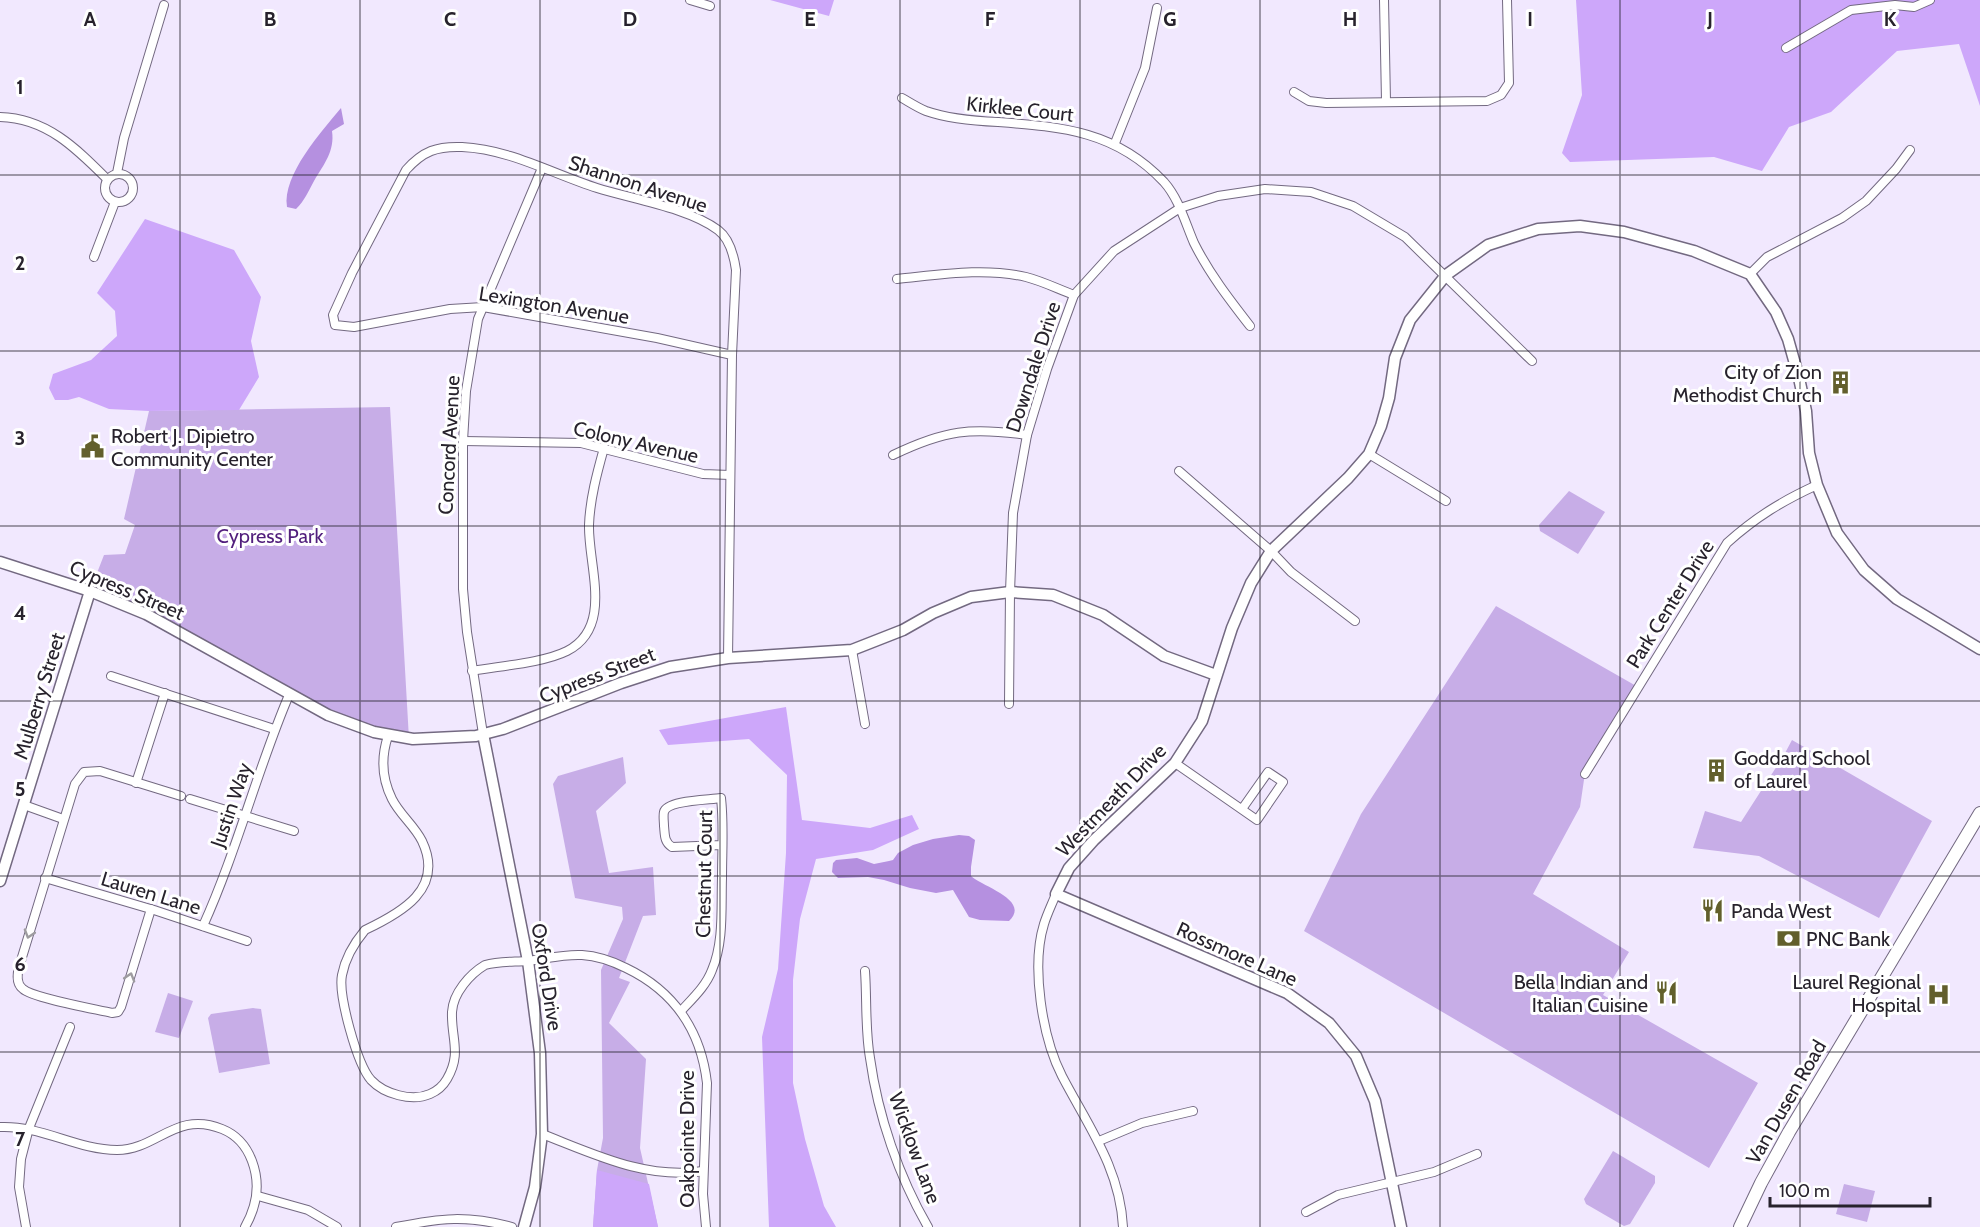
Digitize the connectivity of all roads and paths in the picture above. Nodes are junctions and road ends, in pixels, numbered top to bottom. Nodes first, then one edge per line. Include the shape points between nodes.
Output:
1 (690, 0) edge
2 (1384, 0) edge
3 (1507, 0) edge
4 (1930, 0) edge
5 (164, 5) dead end
6 (710, 6) dead end
7 (1157, 9) dead end
8 (1786, 48) dead end
9 (1294, 92) dead end
10 (902, 98) dead end
11 (1386, 101) junction
12 (0, 117) edge
13 (1115, 143) junction
14 (1910, 150) dead end
15 (542, 168) junction
16 (117, 173) junction
17 (108, 179) junction
18 (115, 202) junction
19 (1180, 208) junction
20 (94, 257) dead end
21 (1750, 274) junction
22 (1446, 275) junction
23 (897, 279) dead end
24 (1074, 295) junction
25 (483, 307) junction
26 (335, 325) joint
27 (1250, 326) dead end
28 (732, 355) junction
29 (1532, 361) dead end
30 (1027, 435) junction
31 (463, 441) junction
32 (604, 448) junction
33 (893, 454) dead end
34 (1369, 454) junction
35 (1179, 471) dead end
36 (730, 475) junction
37 (1817, 485) junction
38 (1446, 501) dead end
39 (1271, 551) junction
40 (0, 562) edge
41 (90, 591) junction
42 (1010, 592) junction
43 (1355, 621) dead end
44 (1980, 649) edge
45 (852, 650) junction
46 (728, 658) junction
47 (472, 671) junction
48 (111, 675) dead end
49 (1216, 675) junction
50 (165, 693) junction
51 (290, 695) junction
52 (1009, 705) dead end
53 (865, 724) dead end
54 (274, 729) junction
55 (483, 734) junction
56 (388, 736) junction
57 (1175, 763) junction
58 (1585, 774) dead end
59 (136, 783) junction
60 (24, 805) junction
61 (1242, 810) junction
62 (1980, 813) edge
63 (246, 815) junction
64 (63, 819) junction
65 (294, 831) dead end
66 (722, 844) junction
67 (45, 878) junction
68 (0, 881) edge
69 (1056, 894) junction
70 (152, 909) junction
71 (203, 926) junction
72 (247, 941) dead end
73 (528, 960) junction
74 (865, 971) dead end
75 (681, 1011) junction
76 (70, 1027) dead end
77 (1193, 1111) dead end
78 (0, 1127) edge
79 (29, 1128) junction
80 (542, 1134) junction
81 (1099, 1141) junction
82 (1477, 1154) dead end
83 (703, 1171) junction
84 (1392, 1181) junction
85 (258, 1196) junction
86 (1306, 1212) dead end
87 (26, 1227) edge
88 (245, 1227) edge
89 (337, 1227) edge
90 (396, 1227) edge
91 (512, 1227) edge
92 (524, 1227) edge
93 (706, 1227) edge
94 (928, 1227) edge
95 (1123, 1227) edge
96 (1401, 1227) edge
97 (1740, 1227) edge

1 - 6 street
2 - 11 street
3 - 11 street via 1509,83 1501,95 1486,101
4 - 8 street via 1914,8 1895,5 1851,10
5 - 16 street
7 - 13 street via 1145,68
9 - 11 street via 1309,101 1326,103
10 - 13 street, Kirklee Court via 926,111 964,120 1048,126
12 - 17 street via 24,119 54,133
13 - 19 street, Kirklee Court via 1165,183
14 - 21 street via 1866,201 1767,257
15 - 25 street, Concord Avenue
15 - 26 street, Shannon Avenue via 464,147 438,149 418,157 406,171 351,273 333,315
15 - 28 street, Shannon Avenue via 695,217 720,231 728,242 736,270
16 - 17 street
16 - 18 street via 132,181 133,192 126,200
17 - 18 street via 104,189
18 - 20 street
19 - 22 street, Downdale Drive via 1218,196 1265,189 1311,192 1353,206 1405,237
19 - 24 street, Downdale Drive via 1114,251
19 - 27 street, Kirklee Court via 1218,286
21 - 22 street, Westmeath Drive via 1694,251 1623,232 1580,226 1538,229 1488,245
21 - 37 street via 1776,312 1788,339 1806,411 1808,449
22 - 29 street, Downdale Drive
22 - 34 street, Westmeath Drive via 1410,320 1395,358 1382,426
23 - 24 street via 993,273 1025,277
24 - 30 street, Downdale Drive
25 - 26 street, Lexington Avenue via 450,309 354,327
25 - 28 street, Lexington Avenue
25 - 31 street, Concord Avenue via 470,363
28 - 36 street, Shannon Avenue
30 - 33 street via 959,431 921,441
30 - 42 street, Downdale Drive via 1013,513
31 - 32 street, Colony Avenue via 563,441
31 - 47 street, Concord Avenue via 463,589
32 - 36 street, Colony Avenue via 703,474
32 - 47 street via 589,524 596,601 590,628 578,644 560,654
34 - 38 street
34 - 39 street, Westmeath Drive
35 - 39 street
36 - 46 street, Shannon Avenue
37 - 44 street via 1837,533 1864,570 1897,599
37 - 58 street, Park Center Drive via 1781,501 1727,543
39 - 43 street via 1291,572
39 - 49 street, Westmeath Drive via 1251,584
40 - 41 street, Cypress Street
41 - 51 street, Cypress Street via 183,633
41 - 60 street, Mulberry Street
42 - 45 street, Cypress Street via 971,597
42 - 49 street, Cypress Street via 1053,595 1104,615 1164,656
42 - 52 street, Downdale Drive
45 - 46 street, Cypress Street
45 - 53 street
46 - 55 street, Cypress Street via 636,677 532,719
47 - 55 street, Concord Avenue
48 - 50 street
49 - 57 street, Westmeath Drive via 1202,721
50 - 54 street
50 - 59 street
51 - 54 street, Justin Way
51 - 56 street, Cypress Street via 328,715
54 - 63 street, Justin Way
55 - 56 street, Cypress Street via 437,739
55 - 73 street, Oxford Drive
56 - 73 street, Oakpointe Drive via 383,758 389,791 423,843 428,871 425,885 403,910 365,930 342,975 346,1013 370,1079 387,1091 408,1097 424,1096 440,1088 454,1065 452,1012 465,983 485,965
57 - 61 street
57 - 69 street, Westmeath Drive via 1094,840 1069,868
59 - 63 street
59 - 64 street via 100,771 84,772 77,780
60 - 64 street
60 - 68 street, Mulberry Street
61 - 61 street via 1257,820 1283,782 1268,772
62 - 97 main road, Van Dusen Road via 1789,1132
63 - 65 street
63 - 71 street, Justin Way
64 - 67 street
66 - 66 street, Chestnut Court via 672,847 665,839 664,812 672,804 721,798
66 - 75 street, Chestnut Court via 717,956 704,986
67 - 70 street, Lauren Lane
67 -> 70 street via 17,972 20,986 32,994 118,1012
69 - 81 street, Westmeath Drive via 1043,924 1038,957 1042,1014 1061,1074
69 - 84 street, Rossmore Lane via 1287,993 1329,1023 1356,1056 1375,1101
70 - 71 street, Lauren Lane
71 - 72 street, Lauren Lane
73 - 75 street, Oakpointe Drive via 570,955 605,959 638,973 667,994
73 - 80 street, Oxford Drive via 540,1053
74 - 94 street, Wicklow Lane via 869,1057 884,1120
75 - 83 street, Oakpointe Drive via 705,1066
76 - 79 street
77 - 81 street via 1142,1122
78 - 79 street
79 - 85 street via 96,1148 120,1150 140,1146 180,1126 218,1127 245,1145 254,1168
79 - 87 street via 19,1187
80 - 83 street via 648,1171
80 - 92 street, Oxford Drive via 535,1187
81 - 95 street, Westmeath Drive via 1122,1204
82 - 84 street via 1434,1172
83 - 93 street, Oakpointe Drive
84 - 86 street via 1338,1195
84 - 96 street, Rossmore Lane
85 - 88 street
85 - 89 street via 320,1215
90 - 91 street via 455,1218

